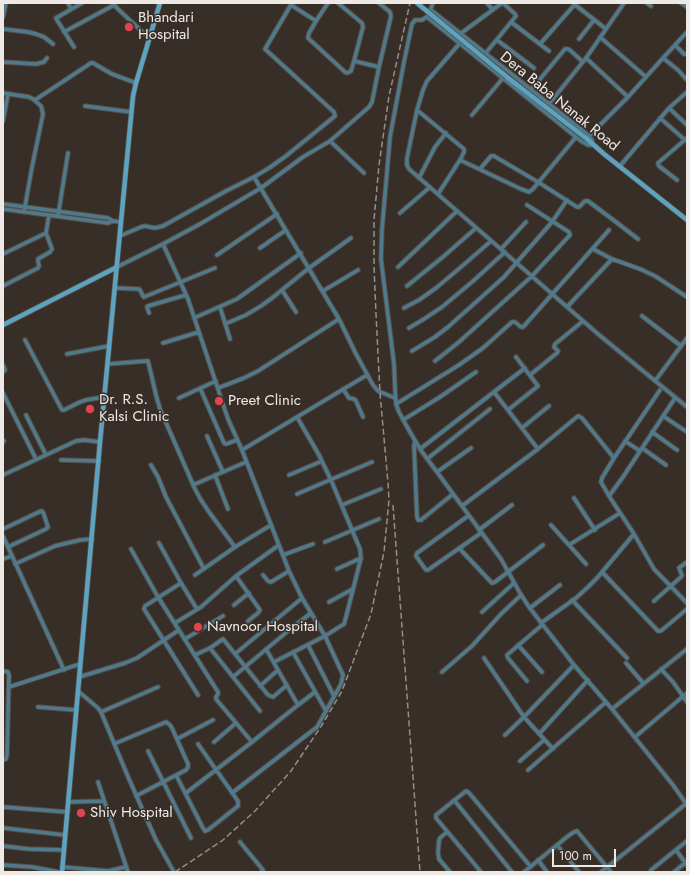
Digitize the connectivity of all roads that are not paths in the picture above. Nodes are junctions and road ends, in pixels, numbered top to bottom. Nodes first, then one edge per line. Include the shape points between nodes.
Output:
1 (6, 3) edge
2 (68, 3) edge
3 (82, 3) edge
4 (160, 3) edge
5 (328, 3) edge
6 (338, 3) edge
7 (379, 3) edge
8 (416, 3) edge
9 (433, 3) edge
10 (487, 3) edge
11 (503, 3) edge
12 (574, 3) edge
13 (624, 3) edge
14 (647, 3) edge
15 (681, 3) edge
16 (113, 4) edge
17 (291, 4) edge
18 (651, 6) dead end
19 (687, 7) edge
20 (71, 9) junction
21 (430, 10) junction
22 (493, 10) junction
23 (3, 17) edge
24 (427, 17) junction
25 (594, 20) junction
26 (316, 21) junction
27 (512, 22) junction
28 (3, 29) edge
29 (606, 29) junction
30 (64, 32) junction
31 (687, 32) edge
32 (460, 34) junction
33 (600, 37) junction
34 (149, 38) junction
35 (454, 38) junction
36 (579, 39) dead end
37 (497, 40) junction
38 (460, 43) junction
39 (53, 44) dead end
40 (540, 44) junction
41 (675, 44) junction
42 (74, 47) dead end
43 (549, 51) dead end
44 (485, 54) junction
45 (687, 54) edge
46 (47, 58) dead end
47 (586, 58) junction
48 (663, 58) junction
49 (354, 61) junction
50 (3, 62) edge
51 (583, 62) junction
52 (379, 67) junction
53 (534, 68) dead end
54 (646, 77) junction
55 (503, 78) junction
56 (687, 80) edge
57 (136, 83) junction
58 (531, 90) junction
59 (687, 92) edge
60 (3, 93) edge
61 (8, 94) junction
62 (628, 97) junction
63 (35, 100) junction
64 (549, 104) junction
65 (85, 106) dead end
66 (669, 108) junction
67 (417, 110) junction
68 (131, 112) junction
69 (472, 115) dead end
70 (660, 118) junction
71 (3, 121) edge
72 (687, 125) edge
73 (446, 133) junction
74 (576, 137) junction
75 (588, 138) junction
76 (686, 139) edge
77 (330, 141) junction
78 (593, 144) junction
79 (68, 152) dead end
80 (460, 160) junction
81 (620, 166) junction
82 (480, 169) junction
83 (364, 173) dead end
84 (254, 177) junction
85 (419, 178) junction
86 (677, 180) dead end
87 (538, 182) junction
88 (430, 187) junction
89 (261, 188) junction
90 (438, 194) junction
91 (567, 200) junction
92 (3, 204) edge
93 (527, 205) dead end
94 (24, 207) junction
95 (3, 209) edge
96 (59, 211) junction
97 (457, 211) junction
98 (24, 212) junction
99 (400, 213) dead end
100 (277, 214) junction
101 (49, 215) junction
102 (58, 216) junction
103 (687, 220) edge
104 (113, 221) junction
105 (121, 222) junction
106 (526, 222) dead end
107 (552, 222) junction
108 (476, 228) junction
109 (286, 230) junction
110 (609, 230) dead end
111 (46, 233) junction
112 (120, 236) junction
113 (351, 238) dead end
114 (638, 239) dead end
115 (491, 241) junction
116 (163, 244) junction
117 (260, 248) dead end
118 (501, 249) junction
119 (593, 249) junction
120 (505, 252) junction
121 (3, 254) edge
122 (216, 254) dead end
123 (300, 254) junction
124 (612, 259) junction
125 (517, 263) junction
126 (117, 266) junction
127 (398, 267) dead end
128 (215, 268) dead end
129 (309, 268) junction
130 (358, 270) dead end
131 (532, 276) junction
132 (180, 282) junction
133 (3, 286) edge
134 (406, 286) dead end
135 (115, 288) junction
136 (282, 290) junction
137 (323, 291) junction
138 (552, 294) junction
139 (186, 295) junction
140 (687, 297) edge
141 (220, 307) junction
142 (567, 307) junction
143 (404, 308) dead end
144 (296, 312) dead end
145 (149, 313) dead end
146 (642, 316) dead end
147 (194, 318) junction
148 (340, 319) junction
149 (583, 321) junction
150 (3, 324) edge
151 (225, 324) junction
152 (409, 328) dead end
153 (199, 332) junction
154 (687, 338) edge
155 (230, 339) dead end
156 (25, 340) dead end
157 (163, 343) dead end
158 (109, 346) junction
159 (681, 346) junction
160 (412, 351) dead end
161 (67, 354) dead end
162 (516, 356) dead end
163 (435, 361) dead end
164 (108, 364) junction
165 (3, 365) edge
166 (525, 368) junction
167 (3, 372) edge
168 (476, 372) dead end
169 (367, 375) junction
170 (530, 375) junction
171 (216, 380) junction
172 (655, 382) junction
173 (200, 388) junction
174 (218, 388) junction
175 (343, 389) junction
176 (660, 390) dead end
177 (494, 392) junction
178 (3, 393) edge
179 (104, 397) junction
180 (179, 398) dead end
181 (395, 398) junction
182 (675, 398) junction
183 (396, 404) junction
184 (549, 406) dead end
185 (687, 407) edge
186 (490, 409) dead end
187 (508, 410) junction
188 (26, 415) dead end
189 (363, 416) dead end
190 (663, 416) junction
191 (297, 417) junction
192 (403, 420) junction
193 (522, 428) junction
194 (652, 432) junction
195 (687, 432) edge
196 (207, 436) dead end
197 (237, 440) junction
198 (625, 441) junction
199 (100, 442) junction
200 (415, 442) junction
201 (470, 448) dead end
202 (420, 449) junction
203 (538, 449) junction
204 (242, 450) junction
205 (641, 450) junction
206 (677, 450) dead end
207 (46, 455) junction
208 (614, 458) junction
209 (36, 459) junction
210 (427, 459) junction
211 (61, 460) dead end
212 (99, 460) junction
213 (322, 461) junction
214 (246, 462) junction
215 (372, 462) dead end
216 (151, 465) dead end
217 (666, 465) dead end
218 (223, 472) junction
219 (437, 472) junction
220 (3, 475) edge
221 (215, 475) junction
222 (289, 475) dead end
223 (331, 480) junction
224 (193, 485) junction
225 (381, 489) dead end
226 (297, 494) dead end
227 (453, 494) junction
228 (610, 496) junction
229 (574, 498) dead end
230 (512, 505) dead end
231 (342, 506) junction
232 (462, 506) junction
233 (228, 508) dead end
234 (620, 513) junction
235 (468, 516) junction
236 (379, 519) dead end
237 (271, 525) junction
238 (550, 525) dead end
239 (3, 529) edge
240 (353, 530) junction
241 (594, 530) junction
242 (480, 531) junction
243 (634, 534) junction
244 (3, 537) edge
245 (92, 540) junction
246 (325, 542) dead end
247 (159, 543) dead end
248 (313, 544) dead end
249 (279, 545) junction
250 (543, 545) dead end
251 (569, 545) junction
252 (8, 547) junction
253 (235, 547) junction
254 (459, 548) junction
255 (131, 549) dead end
256 (283, 555) junction
257 (12, 556) junction
258 (361, 558) junction
259 (3, 559) edge
260 (687, 562) edge
261 (15, 564) junction
262 (586, 564) dead end
263 (204, 568) junction
264 (337, 569) dead end
265 (289, 571) junction
266 (508, 572) junction
267 (602, 572) junction
268 (195, 575) dead end
269 (264, 575) dead end
270 (236, 576) junction
271 (181, 583) junction
272 (514, 583) junction
273 (560, 585) dead end
274 (671, 586) junction
275 (353, 589) junction
276 (248, 593) junction
277 (521, 595) junction
278 (158, 597) junction
279 (302, 598) junction
280 (572, 600) junction
281 (654, 601) dead end
282 (329, 602) dead end
283 (687, 603) edge
284 (234, 605) dead end
285 (530, 608) junction
286 (197, 609) junction
287 (687, 609) edge
288 (482, 612) dead end
289 (311, 613) junction
290 (223, 616) dead end
291 (248, 621) dead end
292 (175, 623) junction
293 (542, 624) junction
294 (179, 630) junction
295 (325, 636) junction
296 (185, 639) junction
297 (164, 640) junction
298 (308, 645) junction
299 (518, 645) junction
300 (210, 648) junction
301 (266, 649) junction
302 (687, 649) edge
303 (293, 652) junction
304 (235, 654) junction
305 (195, 655) junction
306 (484, 658) dead end
307 (627, 658) dead end
308 (274, 662) junction
309 (626, 663) dead end
310 (80, 664) junction
311 (574, 665) junction
312 (245, 667) junction
313 (661, 669) junction
314 (64, 670) junction
315 (278, 670) junction
316 (3, 671) edge
317 (442, 672) dead end
318 (542, 672) dead end
319 (80, 677) junction
320 (233, 677) junction
321 (588, 680) junction
322 (527, 681) dead end
323 (643, 683) junction
324 (287, 685) junction
325 (158, 686) dead end
326 (260, 686) junction
327 (9, 687) junction
328 (78, 691) junction
329 (315, 692) junction
330 (687, 693) edge
331 (198, 695) dead end
332 (334, 696) junction
333 (683, 696) junction
334 (606, 702) junction
335 (687, 702) edge
336 (298, 704) junction
337 (38, 707) dead end
338 (612, 709) junction
339 (76, 710) junction
340 (260, 711) dead end
341 (326, 711) junction
342 (101, 712) junction
343 (3, 716) edge
344 (8, 716) junction
345 (524, 717) junction
346 (213, 720) dead end
347 (236, 723) junction
348 (539, 734) junction
349 (506, 735) dead end
350 (635, 737) junction
351 (177, 739) junction
352 (544, 740) junction
353 (214, 742) dead end
354 (252, 742) junction
355 (114, 744) junction
356 (198, 744) dead end
357 (553, 749) junction
358 (148, 751) dead end
359 (3, 760) edge
360 (520, 761) dead end
361 (215, 770) junction
362 (528, 770) dead end
363 (176, 775) junction
364 (98, 782) dead end
365 (163, 782) junction
366 (186, 793) junction
367 (232, 793) junction
368 (136, 796) junction
369 (454, 800) junction
370 (104, 801) junction
371 (68, 802) junction
372 (687, 804) edge
373 (3, 807) edge
374 (67, 812) junction
375 (3, 828) edge
376 (447, 832) junction
377 (65, 835) junction
378 (191, 838) dead end
379 (687, 841) edge
380 (240, 842) dead end
381 (557, 845) junction
382 (3, 846) edge
383 (64, 850) junction
384 (676, 850) junction
385 (538, 860) junction
386 (686, 864) edge
387 (3, 865) edge
388 (531, 866) junction
389 (126, 867) junction
390 (607, 867) junction
391 (61, 870) edge
392 (651, 870) dead end
393 (263, 871) edge
394 (128, 872) edge
395 (174, 872) edge
396 (450, 872) edge
397 (481, 872) edge
398 (512, 872) edge
399 (524, 872) edge
400 (547, 872) edge
401 (579, 872) edge
402 (601, 872) edge
403 (611, 872) edge
404 (674, 872) edge

1 - 23 street
2 - 20 street
3 - 20 street
4 - 34 main road
5 - 26 street
6 - 49 street via 363,26
7 - 52 street via 391,14
8 - 75 main road, Dera Baba Nanak Road, bridge
9 - 21 street
10 - 22 street
11 - 22 street
11 - 27 street via 516,15
12 - 25 street
12 - 40 street
13 - 29 street
14 - 18 street
15 - 19 street
16 - 30 street
16 - 34 street
17 - 26 street
17 - 84 street via 265,49 335,115 286,156
20 - 30 street via 56,18
21 - 24 street
21 - 32 street
22 - 32 street
24 - 35 street
24 - 181 street via 415,20 412,24 390,137 386,172 381,259 394,364
25 - 29 street
25 - 36 street
26 - 49 street via 308,36 309,40 345,72 351,71
27 - 37 street
27 - 40 street
28 - 39 street via 36,34
29 - 33 street
30 - 42 street
31 - 41 street
32 - 35 street
32 - 44 street
33 - 47 street
33 - 54 street
34 - 57 main road
35 - 38 street
37 - 44 street
37 - 53 street
38 - 55 street
38 - 67 street via 427,81
40 - 43 street
41 - 45 street
41 - 48 street
44 - 58 street
46 - 50 street via 44,62 36,64
47 - 51 street
47 - 62 street
48 - 54 street
48 - 56 street
49 - 52 street
51 - 58 street via 565,49
51 - 64 street
52 - 77 street via 370,106
54 - 62 street
55 - 69 street
55 - 74 street
57 - 63 street via 93,63
57 - 68 main road
58 - 64 street
59 - 66 street
60 - 61 street
61 - 63 street
61 - 71 street
62 - 75 street
63 - 94 street via 41,106 43,114
64 - 75 street
65 - 68 street
66 - 70 street
66 - 72 street
67 - 73 street
67 - 85 street via 407,166
68 - 105 main road
70 - 76 street
70 - 81 street
73 - 80 street via 464,149
73 - 85 street via 435,147
74 - 78 street via 586,144
74 - 87 street
75 - 78 main road, Dera Baba Nanak Road
76 - 86 street via 658,163
77 - 83 street
77 - 89 street
78 - 81 main road, Dera Baba Nanak Road
79 - 96 street
80 - 82 street
80 - 90 street
81 - 103 main road, Dera Baba Nanak Road
82 - 87 street via 529,192
82 - 87 street via 493,155
84 - 89 street
84 - 112 street via 163,226 145,226
85 - 88 street
87 - 91 street
88 - 90 street
88 - 99 street
89 - 100 street
89 - 116 street
90 - 97 street
91 - 107 street
91 - 114 street via 578,207 588,201
92 - 94 street
93 - 107 street
94 - 96 street
94 - 98 street
95 - 98 street
96 - 102 street
96 - 104 street via 108,218
97 - 108 street
97 - 127 street
98 - 101 street
100 - 109 street
100 - 122 street
101 - 102 street
101 - 111 street
102 - 104 street via 108,223
104 - 105 street
105 - 112 main road
106 - 118 street
107 - 125 street
107 - 131 street via 570,235
108 - 115 street
108 - 134 street
109 - 117 street
109 - 123 street
110 - 119 street
111 - 121 street
111 - 133 street via 52,248 38,259 38,268
112 - 126 main road
113 - 129 street
115 - 118 street
115 - 143 street via 436,288
116 - 126 street
116 - 132 street
118 - 120 street
119 - 124 street
119 - 138 street
120 - 125 street
120 - 152 street via 442,307
123 - 129 street
123 - 141 street via 237,299
124 - 140 street via 650,274
124 - 142 street
125 - 131 street
125 - 160 street via 448,327
126 - 135 main road
126 - 150 main road
128 - 132 street
129 - 136 street
129 - 137 street
130 - 137 street
131 - 138 street
131 - 163 street
132 - 135 street via 144,296 138,289
132 - 139 street
135 - 158 main road
136 - 144 street
136 - 151 street via 246,315
137 - 148 street
138 - 142 street
138 - 183 street via 523,327 512,322 459,365
139 - 145 street via 148,306
139 - 147 street
141 - 147 street
141 - 151 street
142 - 149 street
146 - 159 street
147 - 153 street
148 - 169 street
148 - 174 street via 258,371
149 - 170 street via 555,344 554,347 558,351
149 - 172 street
151 - 155 street
153 - 157 street
153 - 171 street
154 - 159 street
156 - 179 street via 62,410 86,400
158 - 161 street
158 - 164 main road
159 - 172 street
162 - 166 street
164 - 179 main road
164 - 224 street via 148,361 160,409
165 - 167 street
166 - 170 street
166 - 177 street
168 - 192 street
169 - 175 street
169 - 181 street via 378,391
170 - 187 street via 538,386
171 - 173 street
171 - 174 street
172 - 182 street
173 - 180 street
173 - 197 street via 224,443
174 - 197 street
175 - 189 street via 349,398 356,401
175 - 191 street
176 - 198 street
177 - 187 street
177 - 202 street
178 - 209 street
179 - 199 main road
181 - 183 street
182 - 185 street
182 - 190 street
183 - 192 street
184 - 193 street
186 - 210 street
187 - 193 street
188 - 207 street
190 - 194 street
190 - 195 street
191 - 204 street
191 - 213 street
192 - 200 street
193 - 203 street
194 - 205 street
194 - 206 street
196 - 218 street
197 - 204 street
198 - 205 street
198 - 208 street
199 - 207 street via 80,440
199 - 212 main road
200 - 202 street
200 - 227 street via 418,520
201 - 219 street
202 - 210 street
203 - 208 street via 578,416
203 - 232 street
204 - 214 street
205 - 217 street
205 - 228 street
207 - 209 street
208 - 228 street via 601,480
209 - 220 street
210 - 219 street
211 - 212 street
212 - 245 main road
213 - 222 street
213 - 223 street
214 - 218 street
214 - 237 street
215 - 223 street
216 - 263 street
218 - 221 street
219 - 227 street
221 - 224 street
221 - 233 street
223 - 226 street
223 - 231 street
224 - 253 street
225 - 231 street
227 - 232 street
228 - 234 street
229 - 241 street
230 - 242 street
231 - 240 street
232 - 235 street
234 - 241 street
234 - 243 street
235 - 242 street
235 - 254 street via 416,555 428,570
236 - 240 street
237 - 249 street
237 - 253 street
238 - 251 street
239 - 252 street via 41,510 48,527
240 - 246 street
240 - 258 street
241 - 251 street
242 - 254 street
242 - 266 street
243 - 267 street
243 - 274 street via 654,569
244 - 252 street
245 - 261 street via 55,546
245 - 310 main road
247 - 271 street
248 - 256 street
249 - 256 street
249 - 270 street
250 - 266 street
251 - 262 street
252 - 257 street
253 - 263 street
254 - 266 street via 492,583
255 - 278 street
256 - 265 street
257 - 259 street
257 - 261 street
258 - 264 street
258 - 275 street
260 - 274 street via 678,568 682,577
261 - 314 street
263 - 268 street
265 - 269 street via 271,582
265 - 279 street
266 - 272 street
267 - 280 street
267 - 287 street via 655,630 662,630
270 - 276 street
270 - 286 street
271 - 278 street
271 - 286 street
272 - 277 street
272 - 288 street
273 - 285 street
274 - 281 street
274 - 283 street
275 - 282 street
275 - 295 street via 344,624
276 - 284 street
276 - 291 street via 260,610
277 - 285 street
277 - 317 street via 472,646
278 - 292 street
278 - 297 street via 144,608
279 - 289 street
279 - 304 street
280 - 293 street
280 - 307 street
285 - 293 street
286 - 292 street
289 - 295 street
289 - 301 street
290 - 296 street
292 - 294 street
293 - 299 street
293 - 311 street
294 - 296 street
294 - 297 street
295 - 298 street
295 - 332 street via 343,675
296 - 305 street
297 - 319 street via 132,660
297 - 331 street
298 - 303 street
298 - 332 street
299 - 318 street
299 - 322 street via 507,657
300 - 304 street via 223,639
300 - 305 street
300 - 320 street
301 - 308 street
301 - 312 street
302 - 313 street
303 - 308 street
303 - 329 street
304 - 312 street
305 - 347 street via 218,692 216,699
306 - 345 street
308 - 315 street
309 - 323 street
310 - 314 street
310 - 319 main road
311 - 321 street
311 - 345 street
312 - 320 street
312 - 326 street
313 - 323 street
313 - 333 street
314 - 327 street
315 - 324 street
315 - 326 street
316 - 327 street via 9,673
319 - 328 main road
320 - 340 street
321 - 334 street
321 - 348 street
323 - 338 street
324 - 326 street via 272,697
324 - 336 street
325 - 342 street
327 - 344 street
328 - 339 main road
328 - 342 street
329 - 336 street
329 - 341 street
330 - 333 street
332 - 341 street
333 - 335 street
333 - 350 street
334 - 338 street
334 - 357 street
336 - 354 street
337 - 339 street
338 - 350 street
339 - 371 main road
341 - 367 street via 315,729
342 - 355 street
343 - 344 street
344 - 359 street via 7,755
345 - 348 street
345 - 349 street
346 - 351 street
347 - 353 street
347 - 354 street
348 - 352 street
350 - 372 street
351 - 355 street via 166,722
351 - 363 street via 188,767
352 - 357 street
352 - 360 street
354 - 361 street
355 - 368 street
356 - 361 street
357 - 362 street
358 - 365 street
361 - 366 street
361 - 367 street
363 - 365 street
363 - 366 street
364 - 370 street
365 - 368 street
365 - 378 street
366 - 367 street via 205,831 237,807 238,803
368 - 395 street
369 - 376 street via 436,816
369 - 388 street via 467,791
369 - 398 street
370 - 371 street
370 - 389 street
371 - 374 main road
372 - 390 street
373 - 374 street
374 - 377 main road
375 - 377 street
376 - 396 street via 439,841 438,852 439,859
376 - 397 street
377 - 383 main road
379 - 384 street
380 - 393 street
381 - 385 street
381 - 390 street via 577,831
381 - 401 street
382 - 383 street
383 - 391 main road
384 - 386 street
384 - 392 street
385 - 388 street
385 - 400 street
386 - 404 street
387 - 391 street
388 - 399 street
389 - 391 street via 108,871
389 - 394 street
390 - 402 street
390 - 403 street

